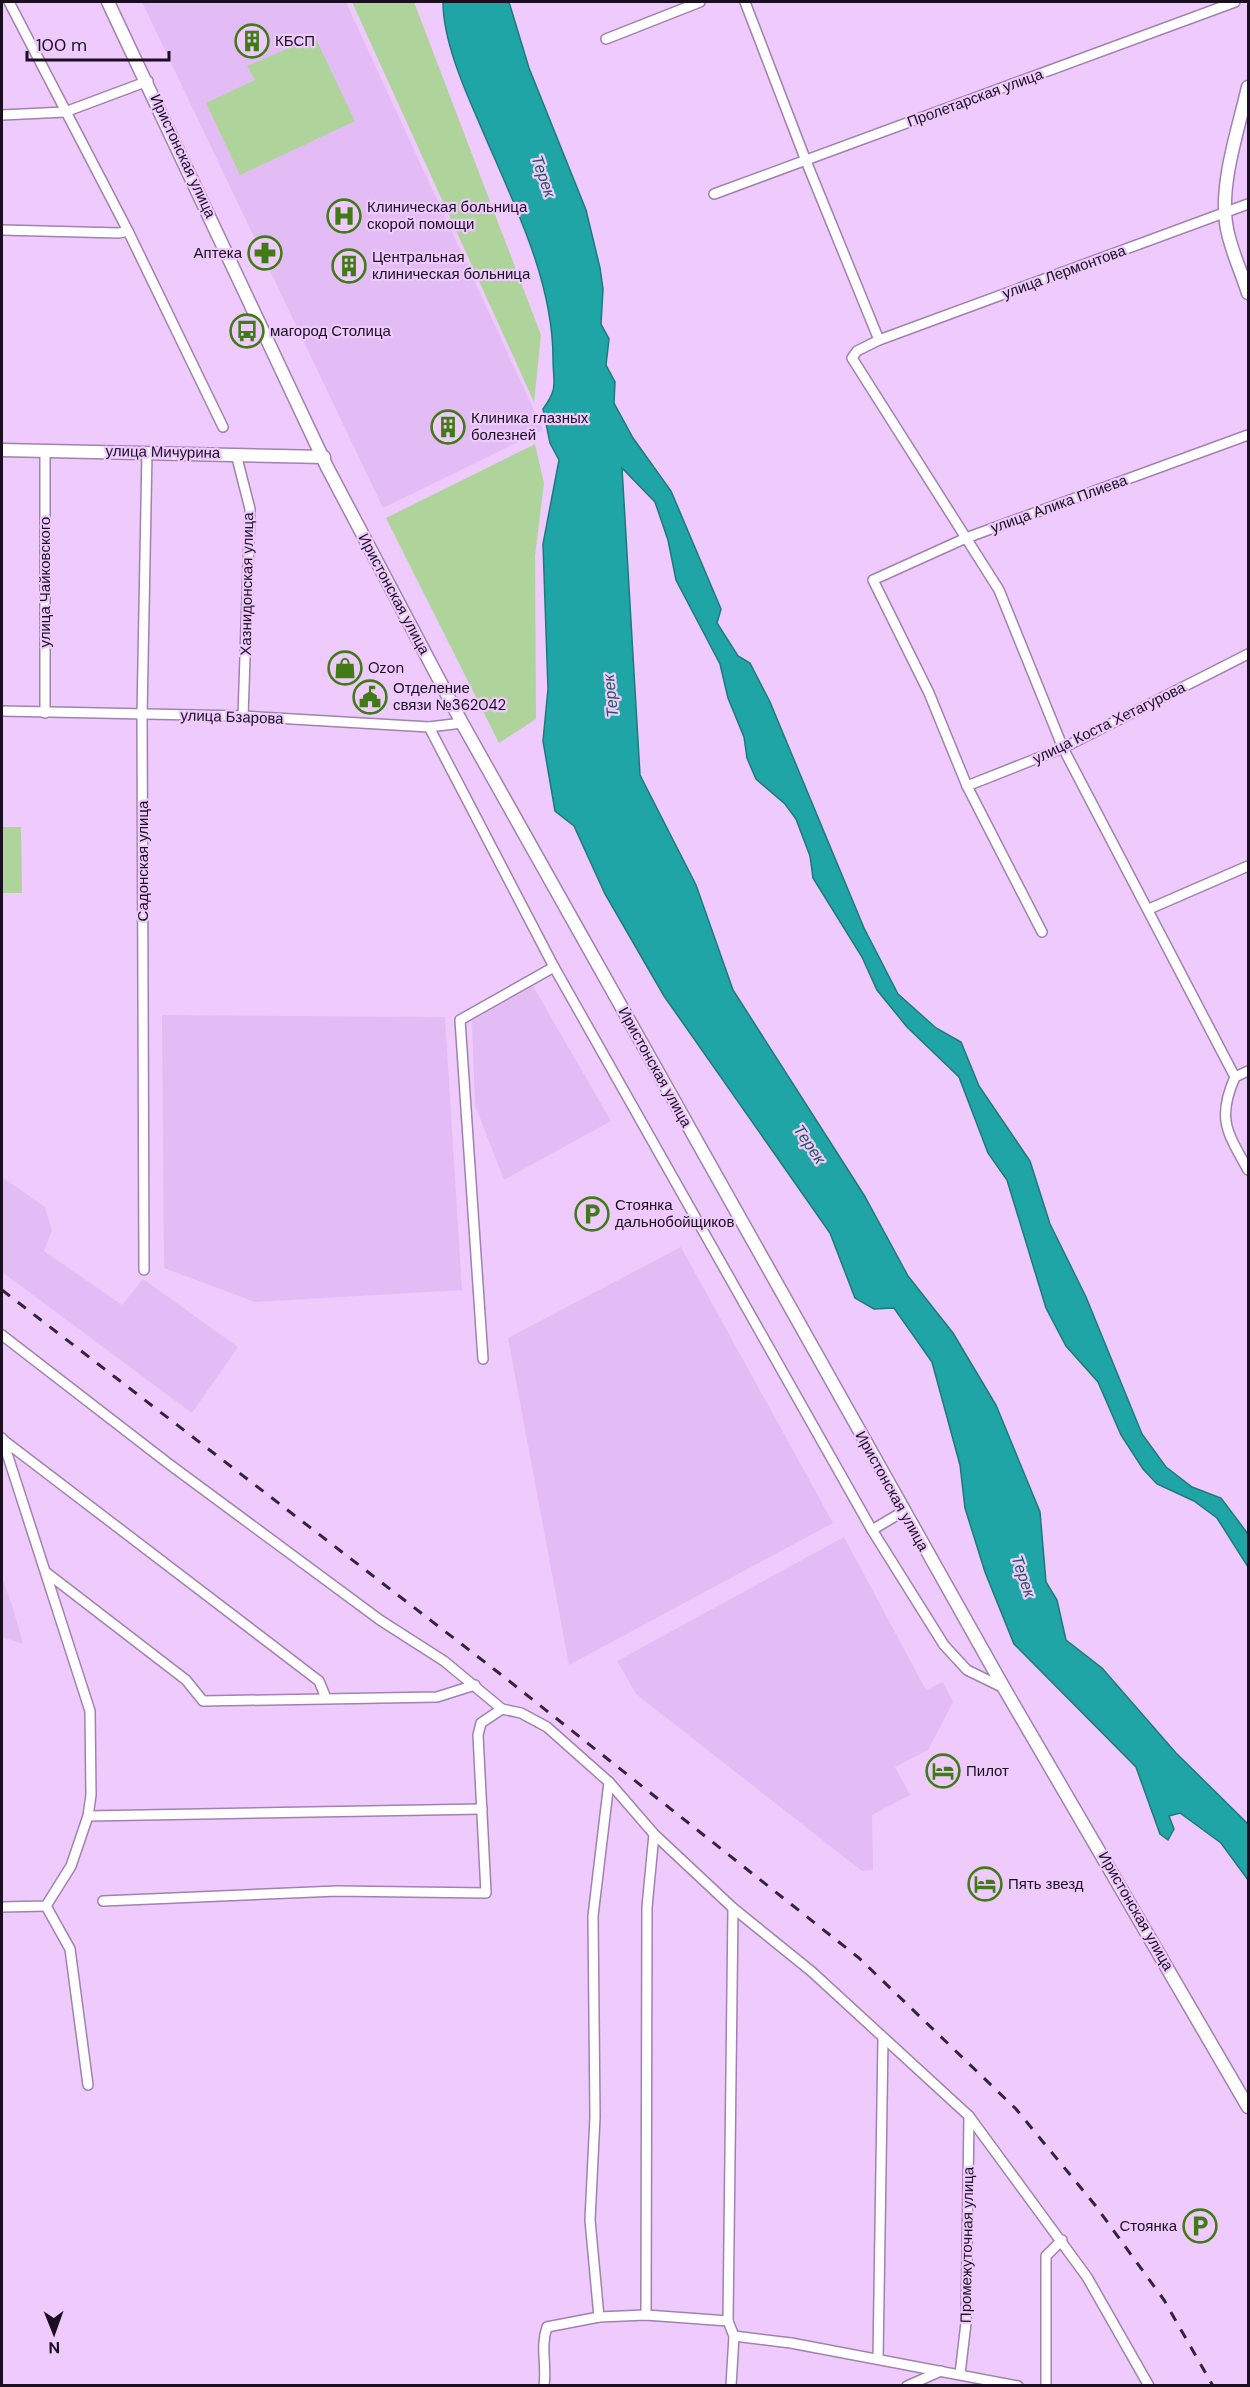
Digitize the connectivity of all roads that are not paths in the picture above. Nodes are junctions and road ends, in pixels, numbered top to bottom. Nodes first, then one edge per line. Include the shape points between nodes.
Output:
1 (9, 2) edge
2 (108, 2) edge
3 (700, 2) edge
4 (746, 2) edge
5 (1235, 2) edge
6 (606, 39) dead end
7 (148, 81) junction
8 (1248, 87) edge
9 (65, 112) junction
10 (2, 115) edge
11 (806, 161) junction
12 (714, 194) dead end
13 (1248, 204) edge
14 (1225, 213) junction
15 (2, 230) edge
16 (128, 231) junction
17 (1248, 293) edge
18 (879, 340) junction
19 (223, 427) dead end
20 (1248, 435) edge
21 (2, 450) edge
22 (45, 451) junction
23 (147, 452) junction
24 (236, 454) junction
25 (324, 457) junction
26 (966, 538) junction
27 (1248, 654) edge
28 (2, 711) edge
29 (45, 713) junction
30 (142, 715) junction
31 (243, 716) junction
32 (462, 723) junction
33 (429, 727) junction
34 (1063, 748) junction
35 (967, 786) junction
36 (1248, 866) edge
37 (1149, 909) junction
38 (1042, 932) dead end
39 (554, 967) junction
40 (1248, 1071) edge
41 (1234, 1077) junction
42 (1248, 1170) edge
43 (144, 1270) dead end
44 (2, 1335) edge
45 (483, 1359) dead end
46 (2, 1438) edge
47 (904, 1511) junction
48 (872, 1530) junction
49 (47, 1573) junction
50 (475, 1685) junction
51 (1004, 1688) junction
52 (326, 1698) junction
53 (502, 1709) junction
54 (609, 1782) junction
55 (482, 1809) junction
56 (88, 1816) junction
57 (654, 1834) junction
58 (103, 1901) dead end
59 (46, 1906) junction
60 (2, 1907) edge
61 (733, 1908) junction
62 (883, 2038) junction
63 (88, 2085) dead end
64 (1248, 2107) edge
65 (969, 2116) junction
66 (1062, 2240) junction
67 (646, 2316) junction
68 (599, 2317) junction
69 (728, 2321) junction
70 (734, 2336) junction
71 (878, 2359) junction
72 (941, 2371) junction
73 (960, 2374) junction
74 (544, 2385) edge
75 (731, 2385) edge
76 (908, 2385) edge
77 (1018, 2385) edge
78 (1046, 2385) edge
79 (1149, 2385) edge

1 - 9 street
2 - 7 main road, Иристонская улица
3 - 6 street
4 - 11 street
5 - 11 street, Пролетарская улица
7 - 9 street
7 - 25 main road, Иристонская улица
8 - 14 main road via 1228,178
9 - 10 street
9 - 16 street
11 - 12 street, Пролетарская улица
11 - 18 street
13 - 14 street, улица Лермонтова
14 - 17 main road via 1228,235
14 - 18 street, улица Лермонтова
15 - 16 street
16 - 19 street
18 - 26 street, улица Лермонтова via 857,351 852,358
20 - 26 street, улица Алика Плиева
21 - 22 main road, улица Мичурина
22 - 23 main road, улица Мичурина
22 - 29 street, улица Чайковского
23 - 24 main road, улица Мичурина
23 - 30 street, Садонская улица
24 - 25 main road, улица Мичурина
24 - 31 street, Хазнидонская улица via 250,509
25 - 32 main road, Иристонская улица
26 - 34 street via 999,590
26 - 35 street, улица Алика Плиева via 873,580 929,693
27 - 34 street, улица Коста Хетагурова
28 - 29 street, улица Бзарова
29 - 30 street, улица Бзарова
30 - 31 street, улица Бзарова
30 - 43 street, Садонская улица
31 - 33 street, улица Бзарова
32 - 33 street, улица Бзарова
32 - 47 main road, Иристонская улица
33 - 39 street
34 - 35 street, улица Коста Хетагурова
34 - 37 street
35 - 38 street
36 - 37 street
37 - 41 street
39 - 45 street via 460,1020
39 - 48 street
40 - 41 street
41 - 42 street via 1226,1099 1226,1129
44 - 50 street via 169,1464
46 - 49 street
46 - 52 street via 319,1681
47 - 48 street
47 - 51 main road, Иристонская улица
48 - 51 street via 944,1645 967,1670
49 - 52 street via 186,1680 203,1701
49 - 56 street via 90,1711
50 - 52 street via 437,1697
50 - 53 street
51 - 64 main road, Иристонская улица
53 - 54 street via 521,1713 547,1727
53 - 55 street via 481,1723 478,1735
54 - 57 street
54 - 68 street via 593,1916 595,2117 590,2220
55 - 56 street
55 - 58 street via 486,1893 337,1892
56 - 59 street via 71,1866
57 - 61 street
57 - 67 street via 647,1907
59 - 60 street
59 - 63 street via 70,1949
61 - 62 street via 811,1971
61 - 69 street
62 - 65 street
62 - 71 street
65 - 66 street
65 - 73 street, Промежуточная улица via 966,2324
66 - 78 street via 1046,2256
66 - 79 street
67 - 68 street
67 - 69 street
68 - 74 street via 547,2327 542,2341
69 - 70 street
70 - 71 street
70 - 75 street
71 - 72 street
72 - 73 street
72 - 76 street
73 - 77 street

